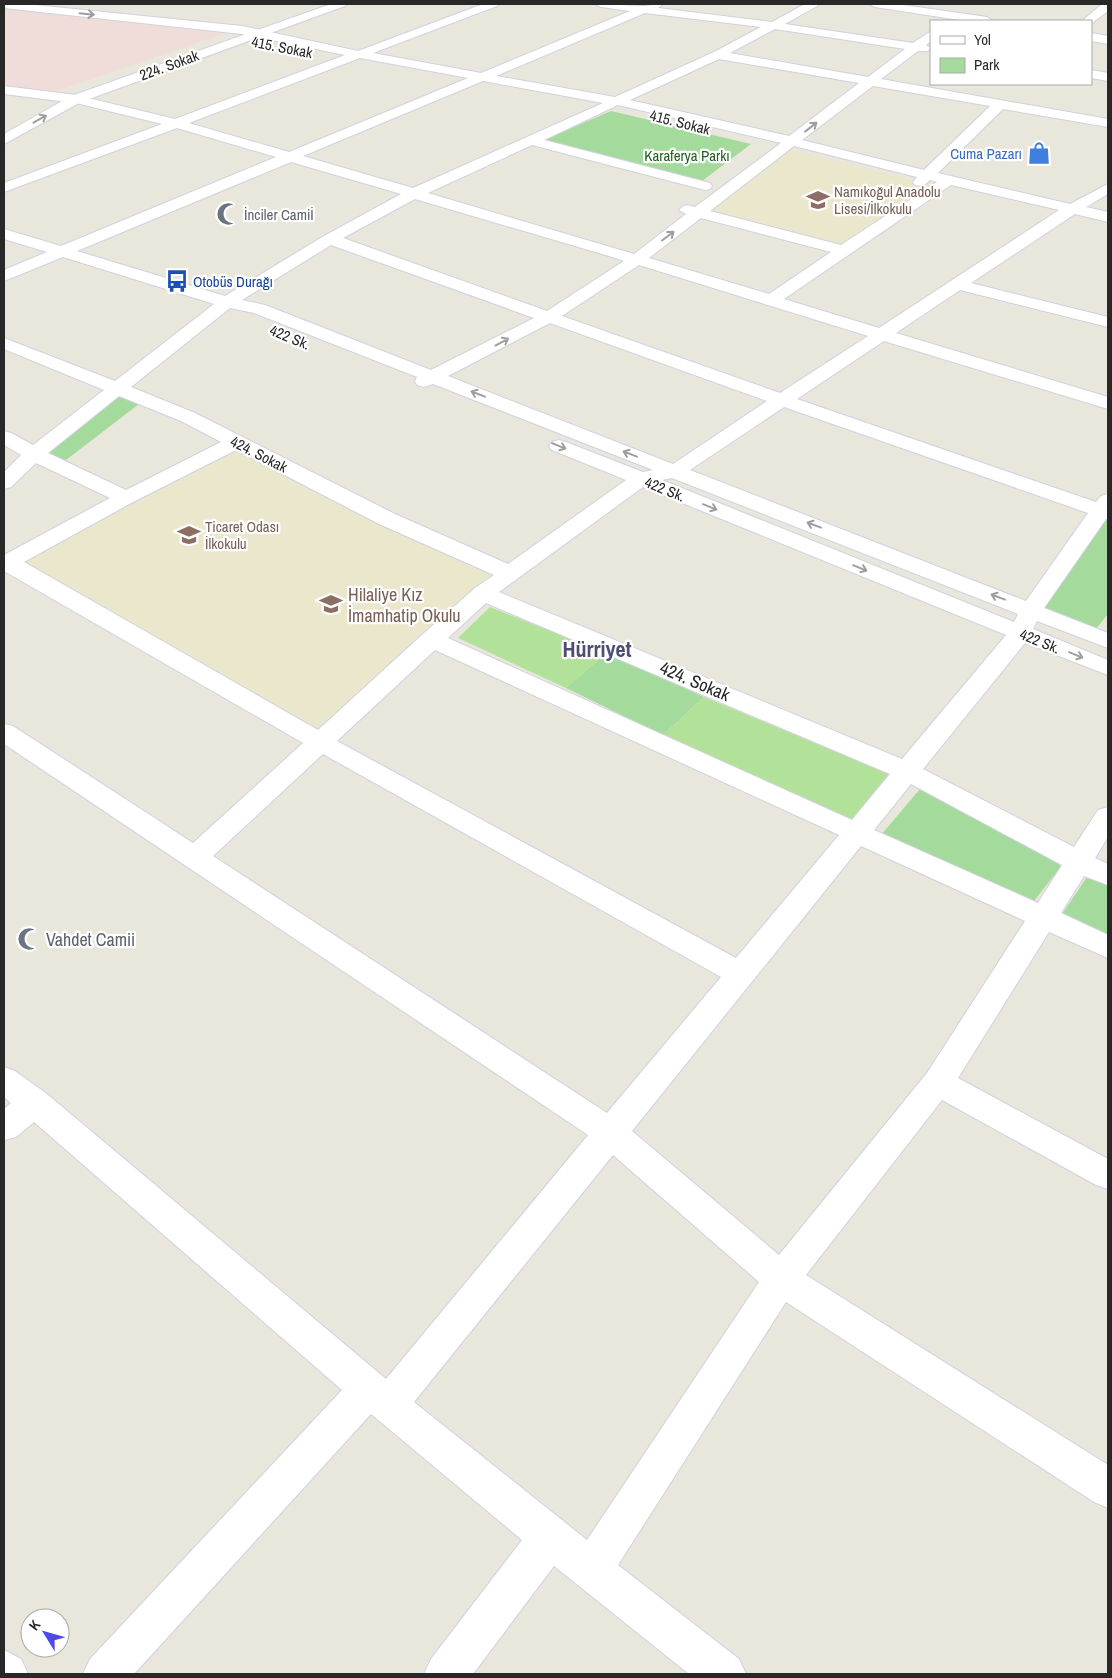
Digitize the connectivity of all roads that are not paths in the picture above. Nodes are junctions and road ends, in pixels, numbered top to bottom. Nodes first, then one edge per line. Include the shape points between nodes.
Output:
1 (319, 4) edge
2 (341, 4) edge
3 (493, 4) edge
4 (601, 4) edge
5 (813, 4) edge
6 (875, 4) edge
7 (4, 5) edge
8 (1108, 5) edge
9 (45, 6) edge
10 (652, 6) edge
11 (969, 8) dead end
12 (148, 9) dead end
13 (125, 17) junction
14 (954, 19) edge
15 (970, 20) edge
16 (1089, 20) edge
17 (771, 25) junction
18 (246, 35) junction
19 (930, 36) edge
20 (1092, 37) edge
21 (1108, 40) edge
22 (894, 43) junction
23 (914, 46) junction
24 (930, 49) edge
25 (718, 55) junction
26 (355, 57) junction
27 (1092, 74) edge
28 (485, 76) junction
29 (1108, 77) edge
30 (845, 78) junction
31 (871, 81) junction
32 (470, 83) junction
33 (4, 90) edge
34 (831, 90) dead end
35 (53, 96) junction
36 (76, 99) junction
37 (611, 103) junction
38 (998, 106) junction
39 (28, 109) dead end
40 (175, 123) junction
41 (1108, 123) edge
42 (787, 124) dead end
43 (4, 140) edge
44 (528, 140) junction
45 (773, 143) junction
46 (292, 157) junction
47 (720, 175) dead end
48 (934, 181) junction
49 (705, 186) junction
50 (4, 188) edge
51 (1108, 188) edge
52 (413, 194) junction
53 (1066, 212) junction
54 (699, 213) junction
55 (1108, 217) edge
56 (1108, 228) edge
57 (4, 234) edge
58 (330, 239) junction
59 (630, 242) dead end
60 (844, 251) junction
61 (62, 252) junction
62 (615, 253) junction
63 (636, 260) junction
64 (600, 263) dead end
65 (4, 276) edge
66 (956, 284) junction
67 (770, 301) junction
68 (227, 302) junction
69 (537, 304) junction
70 (549, 317) junction
71 (512, 318) dead end
72 (1108, 322) edge
73 (880, 334) junction
74 (468, 342) dead end
75 (4, 343) edge
76 (435, 377) junction
77 (406, 378) junction
78 (118, 388) junction
79 (781, 400) junction
80 (1108, 403) edge
81 (4, 437) edge
82 (236, 442) junction
83 (19, 461) edge
84 (675, 471) junction
85 (642, 479) junction
86 (4, 483) edge
87 (126, 498) junction
88 (1105, 507) edge
89 (5, 563) edge
90 (511, 574) junction
91 (482, 593) junction
92 (1025, 621) junction
93 (432, 639) junction
94 (1108, 640) edge
95 (1108, 668) edge
96 (4, 732) edge
97 (320, 742) junction
98 (906, 771) junction
99 (1108, 816) edge
100 (856, 833) junction
101 (194, 858) junction
102 (1094, 868) edge
103 (1044, 918) junction
104 (1108, 948) edge
105 (740, 974) junction
106 (4, 1080) edge
107 (938, 1082) junction
108 (35, 1103) junction
109 (4, 1127) edge
110 (611, 1133) junction
111 (1108, 1175) edge
112 (781, 1279) junction
113 (379, 1397) junction
114 (1108, 1488) edge
115 (550, 1537) junction
116 (591, 1570) junction
117 (105, 1674) edge
118 (446, 1674) edge
119 (724, 1674) edge

1 - 18 street, 224. Sokak
2 - 18 street, 224. Sokak
3 - 26 street
4 - 10 street
5 - 17 street
6 - 14 street
7 - 9 street, 415. Sokak
8 - 16 street
9 -> 13 street, 415. Sokak
10 - 17 street
10 - 28 street
11 - 14 street
12 - 13 street
13 - 18 street, 415. Sokak
14 - 15 street
17 - 22 street
17 - 25 street
18 - 26 street, 415. Sokak
18 - 35 street, 224. Sokak
18 - 36 street, 224. Sokak
19 - 23 street
20 - 21 street
22 - 23 street
22 - 30 street
23 - 24 street
23 - 31 street
25 - 30 street
25 - 37 street
26 - 28 street, 415. Sokak
26 - 32 street, 415. Sokak
26 - 40 street
27 - 29 street
28 - 32 street
28 - 37 street, 415. Sokak
30 - 31 street
30 - 34 street
31 - 38 street
45 -> 31 street
32 - 37 street, 415. Sokak
32 - 46 street
33 - 35 street
35 - 36 street
35 - 39 street, 224. Sokak
36 - 40 street
43 -> 36 street, 224. Sokak
37 - 44 street
37 - 45 street, 415. Sokak
38 - 41 street
38 - 48 street
40 - 46 street
40 - 50 street
42 - 45 street
44 - 49 street
44 - 52 street
45 - 48 street, 415. Sokak
45 - 54 street
46 - 52 street
46 - 61 street
47 - 49 street
48 - 53 street, 415. Sokak
48 - 60 street
49 - 54 street via 672,211
51 - 53 street
52 - 58 street
52 - 62 street
53 - 55 street, 415. Sokak
53 - 56 street, 415. Sokak
53 - 66 street
54 - 60 street
63 -> 54 street
57 - 61 street, 422 Sk.
58 - 68 street
58 - 69 street
59 - 62 street
60 - 67 street
61 - 65 street
61 - 68 street, 422 Sk.
62 - 63 street
62 - 64 street
63 - 67 street
63 - 70 street
66 - 72 street
66 - 73 street
67 - 73 street
68 - 77 street, 422 Sk. via 242,318
68 - 78 street
69 - 70 street
69 - 71 street
76 -> 70 street
70 - 79 street
73 - 79 street
73 - 80 street
74 - 77 street
75 - 78 street, 424. Sokak
76 - 77 street, 422 Sk.
84 -> 76 street, 422 Sk.
77 -> 85 street, 422 Sk.
78 - 82 street, 424. Sokak via 188,417
78 - 83 street
79 - 84 street
79 - 88 street
81 - 83 street
82 - 87 street
82 - 90 street, 424. Sokak via 387,519
83 - 86 street
83 - 87 street
84 - 85 street
92 -> 84 street, 422 Sk.
85 - 90 street
85 -> 92 street, 422 Sk.
87 - 89 street
88 - 92 street
89 - 97 street
90 - 91 street
91 - 93 street
91 - 98 street, 424. Sokak
92 - 94 street, 422 Sk.
92 -> 95 street, 422 Sk.
92 - 98 street
93 - 97 street
93 - 100 street
96 - 101 street
97 - 101 street
97 - 105 street
98 - 100 street
98 - 102 street, 424. Sokak
99 - 102 street
100 - 103 street
100 - 105 street
101 - 110 street
102 - 103 street
103 - 104 street
103 - 107 street
105 - 110 street
106 - 108 street
107 - 111 street
107 - 112 street
108 - 109 street
108 - 113 street
110 - 112 street
110 - 113 street
112 - 114 street
112 - 116 street
113 - 115 street
113 - 117 street
115 - 116 street
115 - 118 street
116 - 119 street

